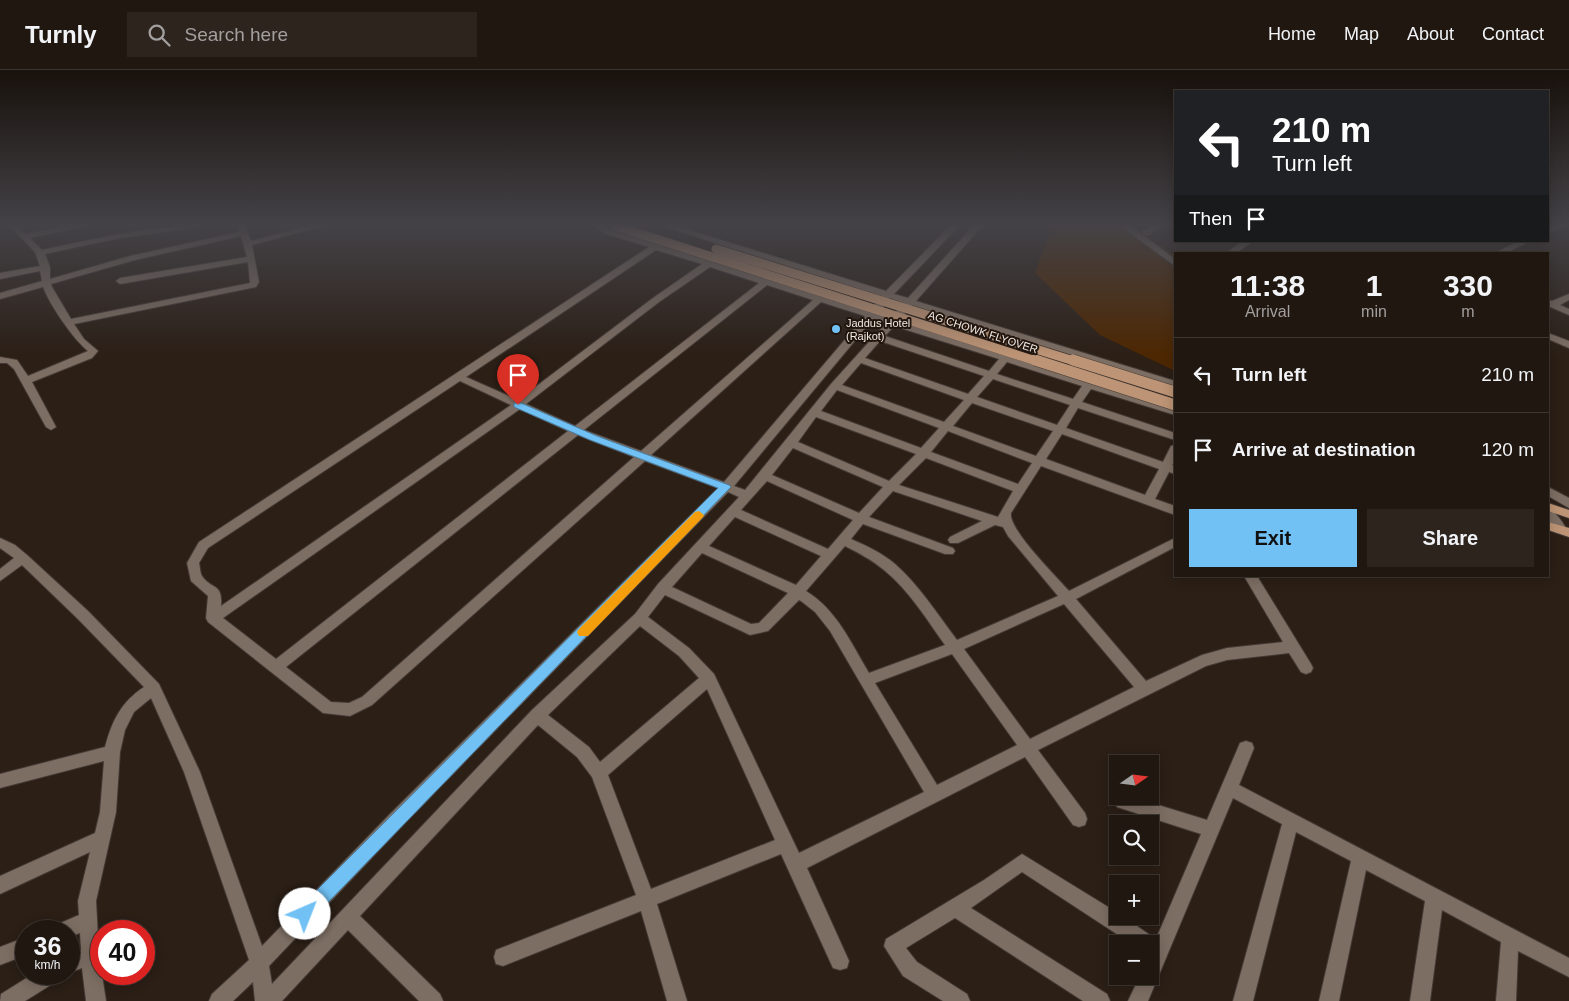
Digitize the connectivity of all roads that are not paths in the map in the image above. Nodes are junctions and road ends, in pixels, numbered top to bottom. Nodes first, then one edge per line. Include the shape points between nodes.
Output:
1 (39, 268) edge
2 (46, 268) edge
3 (98, 268) edge
4 (195, 268) edge
5 (253, 268) edge
6 (622, 268) edge
7 (702, 268) edge
8 (722, 268) edge
9 (749, 268) edge
10 (777, 268) edge
11 (801, 268) edge
12 (914, 268) edge
13 (940, 268) edge
14 (0, 276) edge
15 (120, 281) dead end
16 (765, 282) junction
17 (46, 284) junction
18 (888, 295) junction
19 (0, 296) edge
20 (1569, 297) edge
21 (819, 299) junction
22 (910, 302) junction
23 (1550, 304) edge
24 (1569, 312) edge
25 (871, 316) junction
26 (68, 322) junction
27 (892, 322) junction
28 (878, 336) junction
29 (1549, 336) edge
30 (1569, 345) edge
31 (1004, 358) junction
32 (0, 360) edge
33 (858, 360) junction
34 (993, 374) junction
35 (459, 377) junction
36 (26, 381) junction
37 (1174, 384) edge
38 (1088, 385) junction
39 (835, 386) junction
40 (1174, 392) edge
41 (970, 399) junction
42 (1076, 401) junction
43 (1174, 404) edge
44 (518, 405) junction
45 (1174, 412) edge
46 (815, 413) junction
47 (947, 426) junction
48 (51, 427) dead end
49 (1058, 430) junction
50 (577, 432) junction
51 (1174, 436) edge
52 (791, 443) junction
53 (1174, 453) edge
54 (922, 454) junction
55 (642, 457) junction
56 (1040, 460) junction
57 (1170, 468) edge
58 (765, 476) junction
59 (891, 486) junction
60 (726, 487) junction
61 (1020, 490) junction
62 (1549, 492) edge
63 (747, 495) junction
64 (1149, 500) junction
65 (1569, 504) edge
66 (1549, 507) edge
67 (1174, 510) edge
68 (732, 511) junction
69 (1549, 514) edge
70 (1569, 514) edge
71 (861, 519) junction
72 (992, 521) junction
73 (1006, 524) junction
74 (1549, 526) edge
75 (1565, 531) edge
76 (843, 540) junction
77 (0, 542) edge
78 (1174, 543) edge
79 (700, 547) junction
80 (830, 555) junction
81 (22, 558) junction
82 (0, 576) edge
83 (1251, 577) edge
84 (663, 588) junction
85 (798, 592) junction
86 (1068, 597) junction
87 (214, 618) junction
88 (640, 618) junction
89 (955, 647) junction
90 (1293, 647) junction
91 (276, 667) junction
92 (1306, 668) dead end
93 (709, 678) junction
94 (866, 680) junction
95 (154, 688) junction
96 (1144, 689) junction
97 (537, 715) junction
98 (1026, 747) junction
99 (1246, 748) dead end
100 (112, 752) junction
101 (599, 773) junction
102 (0, 781) edge
103 (1229, 788) junction
104 (934, 794) junction
105 (1133, 805) edge
106 (1079, 819) dead end
107 (1291, 821) junction
108 (1212, 830) junction
109 (102, 838) junction
110 (785, 844) junction
111 (1360, 858) junction
112 (796, 864) junction
113 (0, 885) edge
114 (1435, 898) junction
115 (646, 899) junction
116 (955, 908) junction
117 (348, 916) junction
118 (89, 920) junction
119 (80, 924) edge
120 (1135, 935) edge
121 (1159, 935) edge
122 (1510, 937) junction
123 (15, 950) edge
124 (90, 955) joint
125 (0, 956) edge
126 (503, 957) dead end
127 (80, 959) edge
128 (840, 961) dead end
129 (258, 964) junction
130 (1569, 968) edge
131 (33, 985) edge
132 (94, 985) edge
133 (1146, 985) edge
134 (8, 1001) edge
135 (96, 1001) edge
136 (219, 1001) edge
137 (265, 1001) edge
138 (270, 1001) edge
139 (433, 1001) edge
140 (677, 1001) edge
141 (960, 1001) edge
142 (1100, 1001) edge
143 (1138, 1001) edge
144 (1244, 1001) edge
145 (1329, 1001) edge
146 (1420, 1001) edge
147 (1506, 1001) edge

1 - 14 street
2 - 17 street
3 - 17 street
4 - 15 street
5 - 26 street via 255,282 247,288
6 - 35 street
7 - 44 street
8 - 16 street
9 - 43 main road, AG CHOWK FLYOVER, bridge
10 - 40 main road, AG CHOWK FLYOVER, bridge
11 - 18 street
12 - 18 street
13 - 22 street
16 - 21 street
16 - 50 street
17 - 19 street
17 - 26 street
18 - 22 street
18 - 25 street
20 - 23 street
21 - 25 street
21 - 55 street
22 - 27 street
22 - 37 street
23 - 24 street
25 - 27 street
25 - 60 street
26 - 36 street via 92,353
27 - 28 street
27 - 31 street
28 - 33 street
28 - 34 street
29 - 30 street
31 - 34 street
31 - 38 street
32 - 36 street via 16,362
33 - 39 street
33 - 41 street
34 - 41 street
34 - 42 street
35 - 44 street
35 - 87 street via 203,545 193,563 196,578 215,594
36 - 48 street
38 - 42 street
38 - 45 street
39 - 46 street
39 - 47 street
41 - 47 street
41 - 49 street
42 - 49 street
42 - 51 street
44 - 50 street
44 - 87 street
46 - 52 street
46 - 54 street
47 - 54 street
47 - 56 street
49 - 56 street
49 - 57 street
50 - 55 street
50 - 91 street
52 - 58 street
52 - 59 street
53 - 57 street
54 - 59 street
54 - 61 street
55 - 60 street
55 - 91 street via 367,701 350,710 328,708
56 - 61 street
56 - 64 street
57 - 64 street
58 - 63 street
58 - 71 street
59 - 71 street
59 - 72 street
60 - 63 street
60 - 129 street
61 - 73 street via 1005,513
62 - 65 street
63 - 68 street
64 - 67 street
66 - 70 main road
68 - 79 street
68 - 80 street
69 - 75 street
71 - 72 street via 952,545
71 - 76 street
72 - 73 street
73 - 86 street
74 - 75 main road
76 - 80 street
76 - 89 street via 891,568
77 - 81 street
78 - 86 street
79 - 84 street
79 - 85 street
80 - 85 street
81 - 82 street
81 - 95 street
83 - 90 street
84 - 85 street via 743,628 756,631
84 - 88 street
85 - 94 street via 830,619
86 - 89 street
86 - 96 street
87 - 91 street
88 - 93 street via 684,652
88 - 97 street
89 - 94 street
89 - 98 street
90 - 92 street
90 - 96 street via 1227,654 1202,661
93 - 101 street
93 - 110 street
94 - 104 street
95 - 100 street via 133,701 124,714
95 - 129 street via 192,772
96 - 98 street
97 - 101 street via 583,752
97 - 117 street
98 - 104 street
98 - 106 street
99 - 103 street
100 - 102 street
100 - 109 street via 111,791
101 - 115 street
103 - 107 street
103 - 108 street
104 - 112 street
105 - 108 street
107 - 111 street
107 - 144 street
108 - 121 street
109 - 113 street
109 - 118 street via 87,901
110 - 112 street
110 - 115 street
111 - 114 street
111 - 145 street
112 - 128 street
114 - 122 street
114 - 146 street
115 - 126 street
115 - 140 street
116 - 120 street via 1022,862
116 - 141 street via 893,946 910,969
116 - 142 street
117 - 138 street
117 - 139 street
118 - 119 street
118 - 124 street
122 - 130 street
122 - 147 street
123 - 125 street
124 - 127 street
129 - 136 street
129 - 137 street
131 - 134 street
132 - 135 street
133 - 143 street

